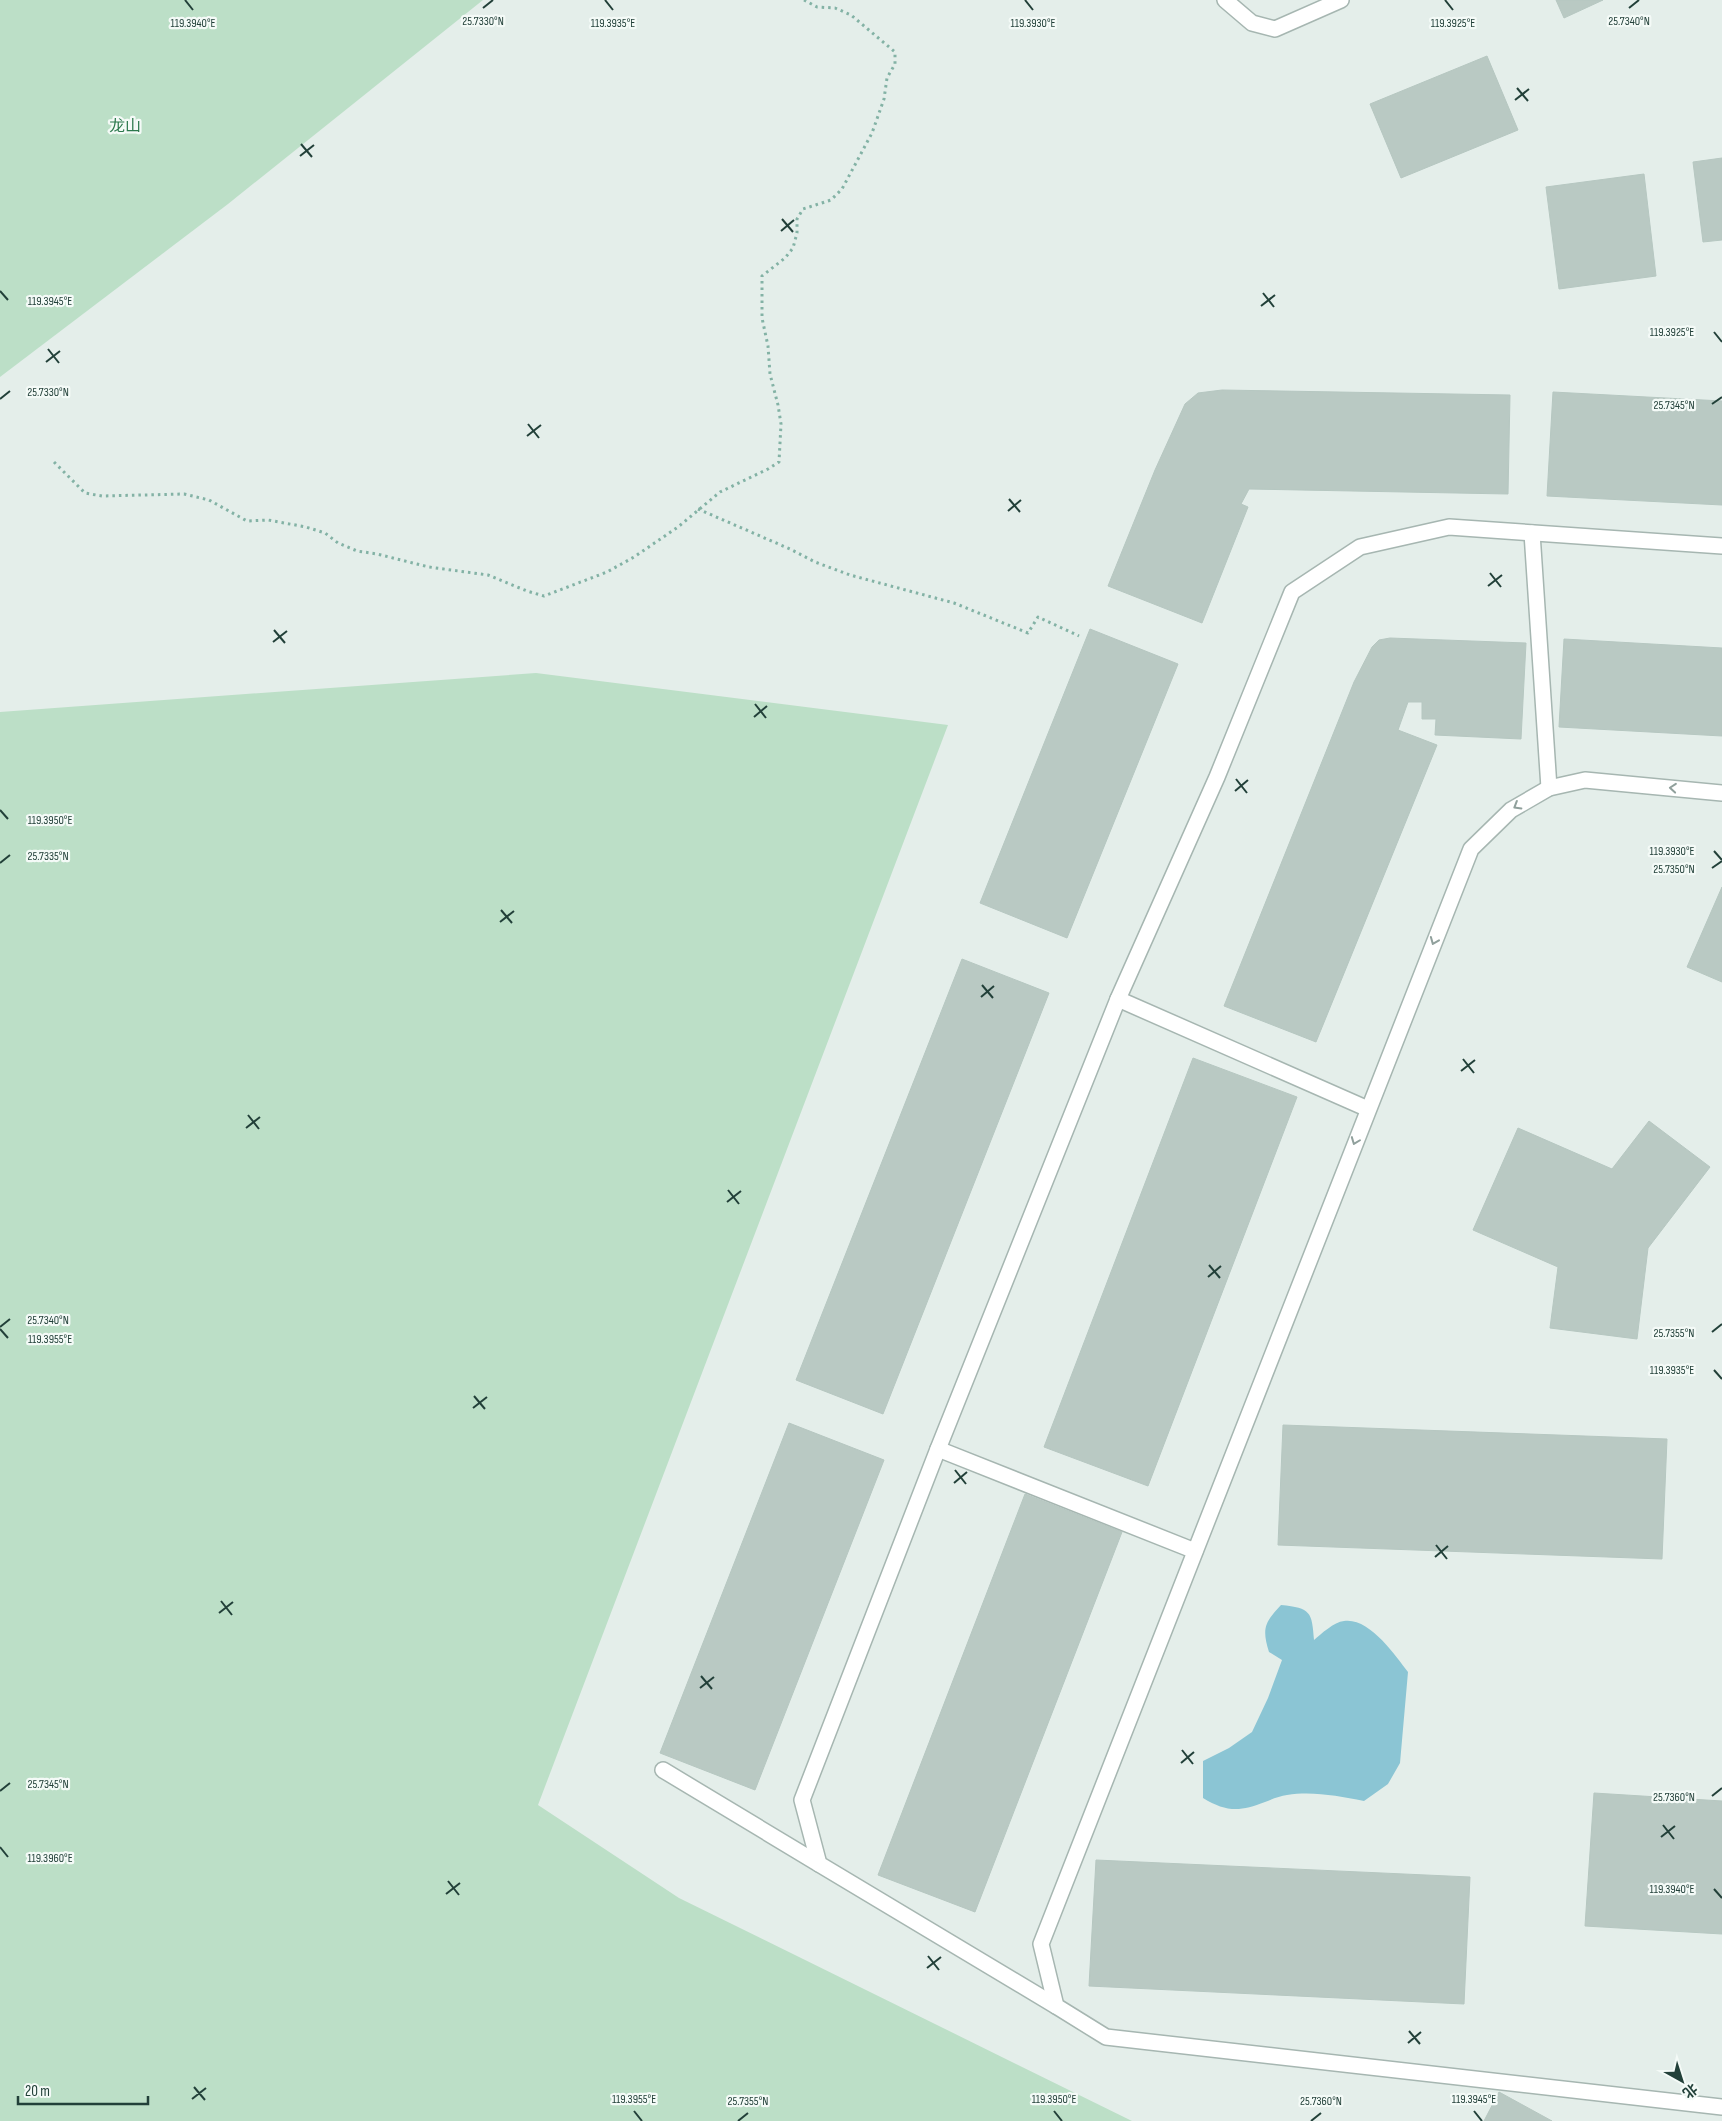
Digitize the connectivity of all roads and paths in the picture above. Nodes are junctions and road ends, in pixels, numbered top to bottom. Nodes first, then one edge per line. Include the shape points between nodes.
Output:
1 (804, 0) edge
2 (1225, 0) edge
3 (1341, 0) edge
4 (54, 462) dead end
5 (698, 509) junction
6 (1532, 533) junction
7 (1722, 546) edge
8 (1080, 636) dead end
9 (1549, 788) junction
10 (1722, 793) edge
11 (1118, 999) junction
12 (1368, 1109) junction
13 (938, 1449) junction
14 (1195, 1551) junction
15 (663, 1770) dead end
16 (818, 1864) junction
17 (1056, 2006) junction
18 (1722, 2107) edge

1 - 5 path via 817,7 835,8 851,15 895,52 895,64 887,78 884,99 872,133 842,189 831,200 803,209 797,219 793,248 762,276 762,318 781,424 779,462 720,492
2 - 3 street via 1252,23 1276,29
4 - 5 path via 85,492 102,496 184,494 209,500 246,522 268,520 306,527 325,533 357,552 488,575 544,596 607,572 634,557
5 - 8 path via 850,575 954,602 1028,633 1038,618
6 - 7 street
6 - 9 street
6 - 11 street via 1449,527 1360,547 1292,592 1217,777
10 -> 9 street via 1585,780
9 -> 12 street via 1510,810 1471,849
11 - 12 street
11 - 13 street
12 -> 14 street
13 - 14 street
13 - 16 street via 802,1800
14 - 17 street via 1040,1944
15 - 16 street
16 - 17 street
17 - 18 street via 1106,2036

